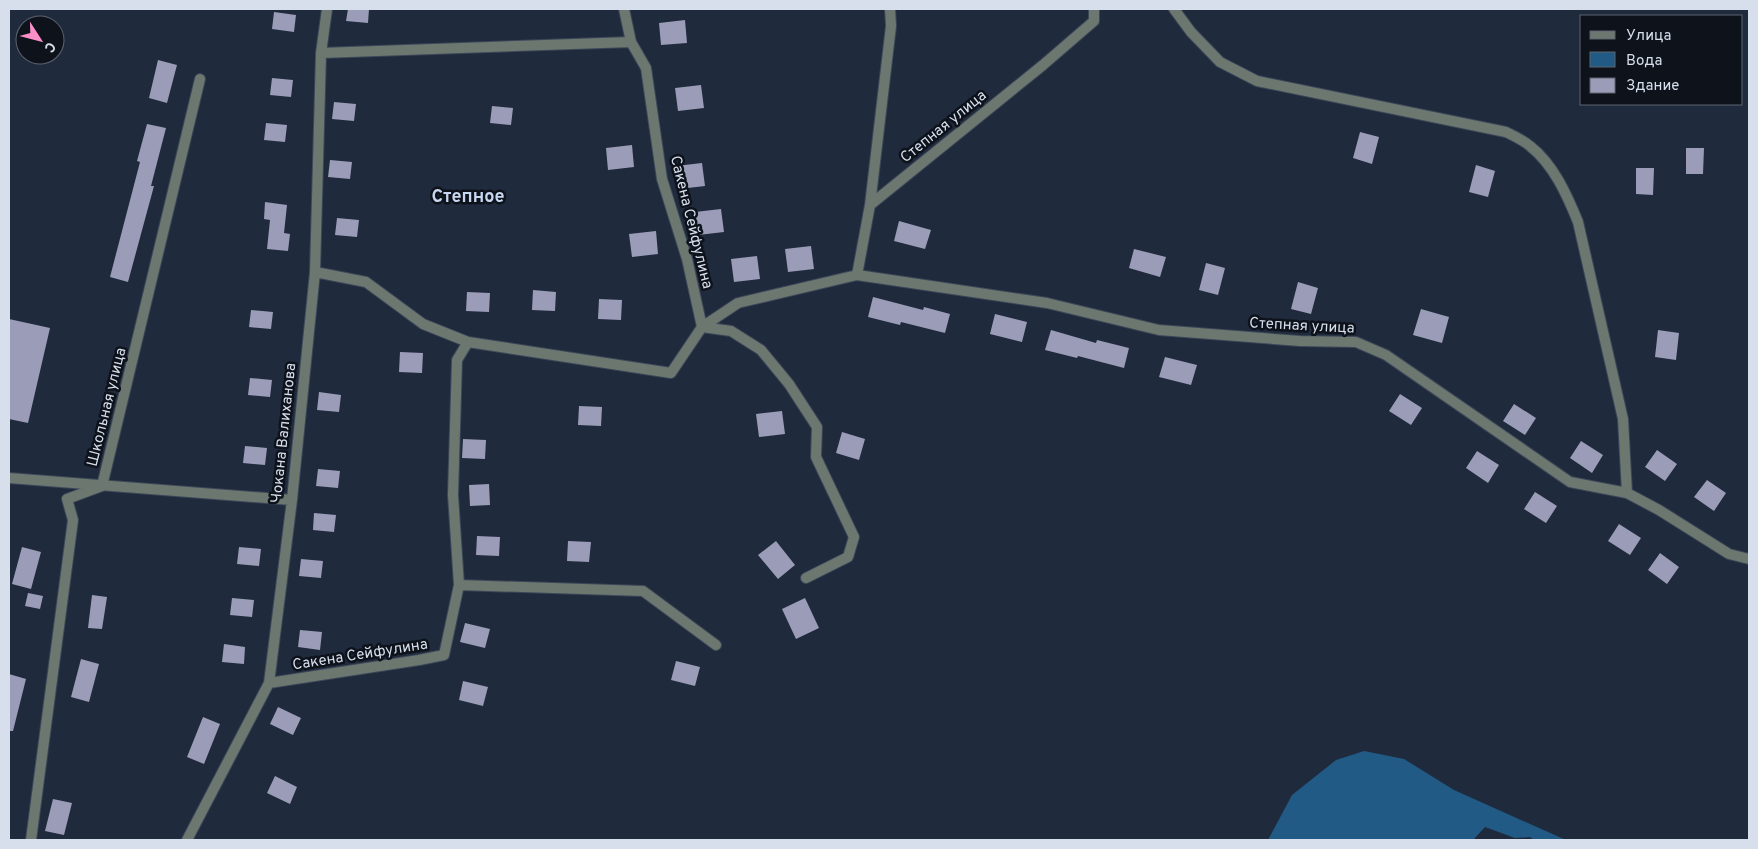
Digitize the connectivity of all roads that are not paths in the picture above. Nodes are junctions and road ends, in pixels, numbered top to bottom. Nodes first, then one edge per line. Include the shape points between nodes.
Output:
1 (327, 9) edge
2 (624, 9) edge
3 (890, 9) edge
4 (1094, 9) edge
5 (1174, 9) edge
6 (631, 42) junction
7 (321, 53) junction
8 (200, 79) dead end
9 (870, 205) junction
10 (314, 272) junction
11 (857, 275) junction
12 (702, 327) junction
13 (468, 342) junction
14 (9, 478) edge
15 (102, 486) junction
16 (1627, 493) junction
17 (292, 500) junction
18 (1749, 560) edge
19 (806, 578) dead end
20 (458, 585) junction
21 (716, 645) dead end
22 (269, 683) junction
23 (31, 840) edge
24 (187, 840) edge

1 - 7 street, Чокана Валиханова
2 - 6 street, Сакена Сейфулина
3 - 9 street, Степная улица via 891,26
4 - 9 street, Степная улица via 1094,21
5 - 16 street via 1220,62 1257,81 1506,132 1529,145 1547,162 1567,195 1578,222 1623,419
6 - 7 street
6 - 12 street, Сакена Сейфулина via 646,68 662,179 687,259
7 - 10 street, Чокана Валиханова
8 - 15 street, Школьная улица
9 - 11 street, Степная улица
10 - 13 street via 366,282 423,324
10 - 17 street, Чокана Валиханова
11 - 12 street, Степная улица via 738,303
11 - 16 street, Степная улица via 1047,303 1159,330 1356,342 1386,355 1570,482
12 - 13 street via 671,373
12 - 19 street via 731,331 761,350 789,384 817,427 816,457 854,537 848,557
13 - 20 street, Сакена Сейфулина via 457,360 453,495
14 - 15 street
15 - 17 street
15 - 23 street, Школьная улица via 67,499 73,520
16 - 18 street, Степная улица via 1729,554
17 - 22 street, Чокана Валиханова
20 - 21 street via 642,591
20 - 22 street, Сакена Сейфулина via 444,655
22 - 24 street, Чокана Валиханова

